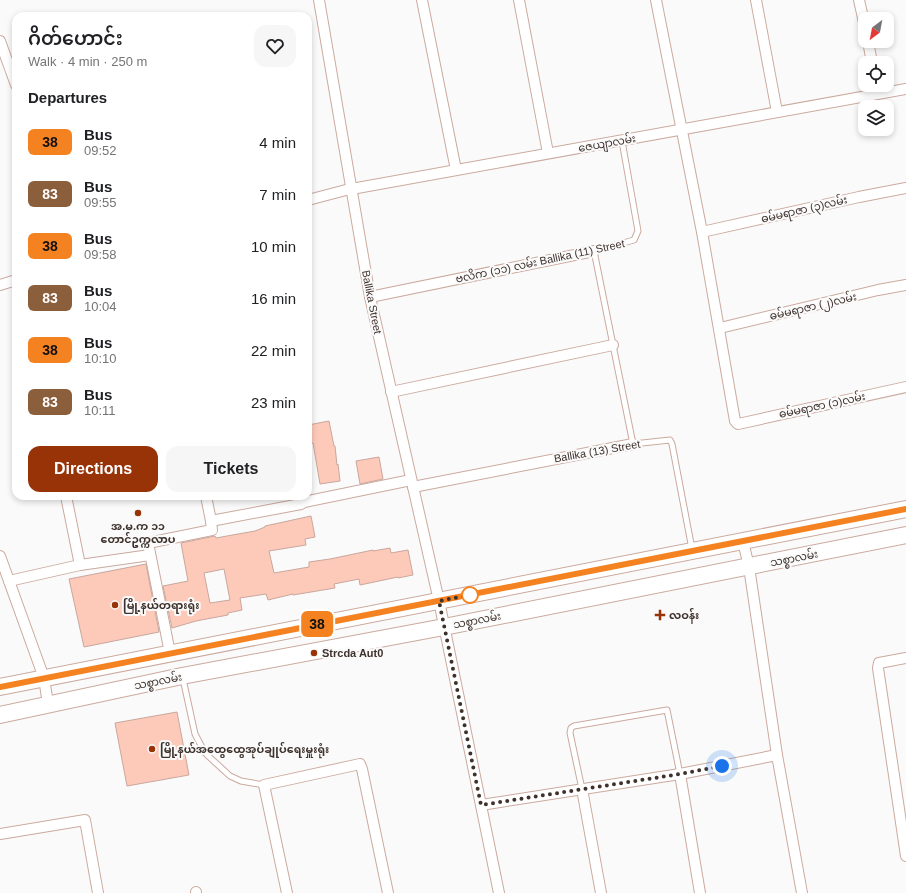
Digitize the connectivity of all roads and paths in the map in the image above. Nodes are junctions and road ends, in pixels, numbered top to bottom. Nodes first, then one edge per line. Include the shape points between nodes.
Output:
1 (320, 0) edge
2 (422, 0) edge
3 (519, 0) edge
4 (656, 0) edge
5 (756, 0) edge
6 (860, 0) edge
7 (862, 12) edge
8 (0, 41) edge
9 (12, 74) edge
10 (894, 89) edge
11 (906, 89) edge
12 (865, 92) edge
13 (777, 112) junction
14 (681, 129) junction
15 (622, 141) junction
16 (548, 153) junction
17 (456, 170) junction
18 (906, 188) edge
19 (352, 189) junction
20 (312, 199) edge
21 (702, 232) junction
22 (594, 251) junction
23 (12, 281) edge
24 (0, 285) edge
25 (906, 285) edge
26 (370, 297) junction
27 (720, 328) junction
28 (613, 346) junction
29 (906, 387) edge
30 (391, 392) junction
31 (633, 444) junction
32 (412, 483) junction
33 (312, 498) edge
34 (67, 500) edge
35 (207, 500) edge
36 (303, 500) edge
37 (906, 509) edge
38 (211, 521) junction
39 (906, 535) edge
40 (743, 541) junction
41 (692, 550) junction
42 (150, 555) junction
43 (0, 556) edge
44 (80, 566) junction
45 (749, 567) junction
46 (9, 581) junction
47 (439, 601) junction
48 (444, 627) junction
49 (170, 653) junction
50 (906, 658) edge
51 (134, 660) junction
52 (182, 676) junction
53 (44, 678) junction
54 (140, 685) junction
55 (0, 687) edge
56 (48, 704) junction
57 (0, 715) edge
58 (777, 755) junction
59 (680, 774) junction
60 (264, 785) junction
61 (582, 789) junction
62 (481, 805) junction
63 (0, 834) edge
64 (906, 856) edge
65 (98, 893) edge
66 (287, 893) edge
67 (388, 893) edge
68 (499, 893) edge
69 (601, 893) edge
70 (700, 893) edge
71 (802, 893) edge

1 - 19 street, Ballika Street
2 - 17 street
3 - 16 street
4 - 14 street
5 - 13 street
6 - 7 street
8 - 9 street
10 - 11 street, ဇေယျာလမ်း
12 - 13 street, ဇေယျာလမ်း
13 - 14 street, ဇေယျာလမ်း
14 - 15 street, ဇေယျာလမ်း
14 - 21 street
15 - 16 street, ဇေယျာလမ်း
15 - 22 lane, ဗလိက (၁၁) လမ်း Ballika (11) Street via 638,231 634,240
16 - 17 street, ဇေယျာလမ်း
17 - 19 street, ဇေယျာလမ်း
18 - 21 street, ဓမ်မရာဇာ (၃)လမ်း
19 - 20 street, ဇေယျာလမ်း
19 - 26 street, Ballika Street
21 - 27 street
22 - 26 street, ဗလိက (၁၁) လမ်း Ballika (11) Street
22 - 28 lane
23 - 24 street
25 - 27 street, ဓမ်မရာဇာ (၂)လမ်း
26 - 30 street, Ballika Street
27 - 29 street, ဓမ်မရာဇာ (၁)လမ်း via 735,421 738,424
28 - 30 street
28 - 31 lane
30 - 32 street, Ballika Street
31 - 32 street, Ballika (13) Street
31 - 41 lane, Ballika (13) Street via 670,440
32 - 33 street, Ballika (13) Street
32 - 47 street, Ballika Street
34 - 44 street
35 - 38 street
36 - 38 street, Ballika (13) Street via 301,504
37 - 40 main road
38 - 42 street via 212,530 148,543
39 - 45 main road, သစ္စာလမ်း
40 - 41 main road
40 - 45 street
41 - 47 main road
42 - 44 street
42 - 49 street
43 - 46 street
44 - 46 street
45 - 48 main road, သစ္စာလမ်း
45 - 58 street
46 - 53 street
47 - 48 street, Ballika Street
47 - 49 main road
48 - 52 main road, သစ္စာလမ်း
48 - 62 street, Ballika Street
49 - 51 main road
50 - 64 street via 879,663 878,668
51 - 53 main road
51 - 54 main road
52 - 54 main road, သစ္စာလမ်း
52 - 60 lane via 195,734 205,753 230,776 241,781
53 - 55 main road
53 - 56 street
54 - 56 main road, သစ္စာလမ်း
56 - 57 main road, သစ္စာလမ်း
58 - 59 street
58 - 71 street
59 - 61 street
59 - 61 lane via 668,710 570,728
59 - 70 street
60 - 66 street
60 - 67 street via 360,764
61 - 62 street
61 - 69 street
62 - 68 street, Ballika Street
63 - 65 street via 85,820

